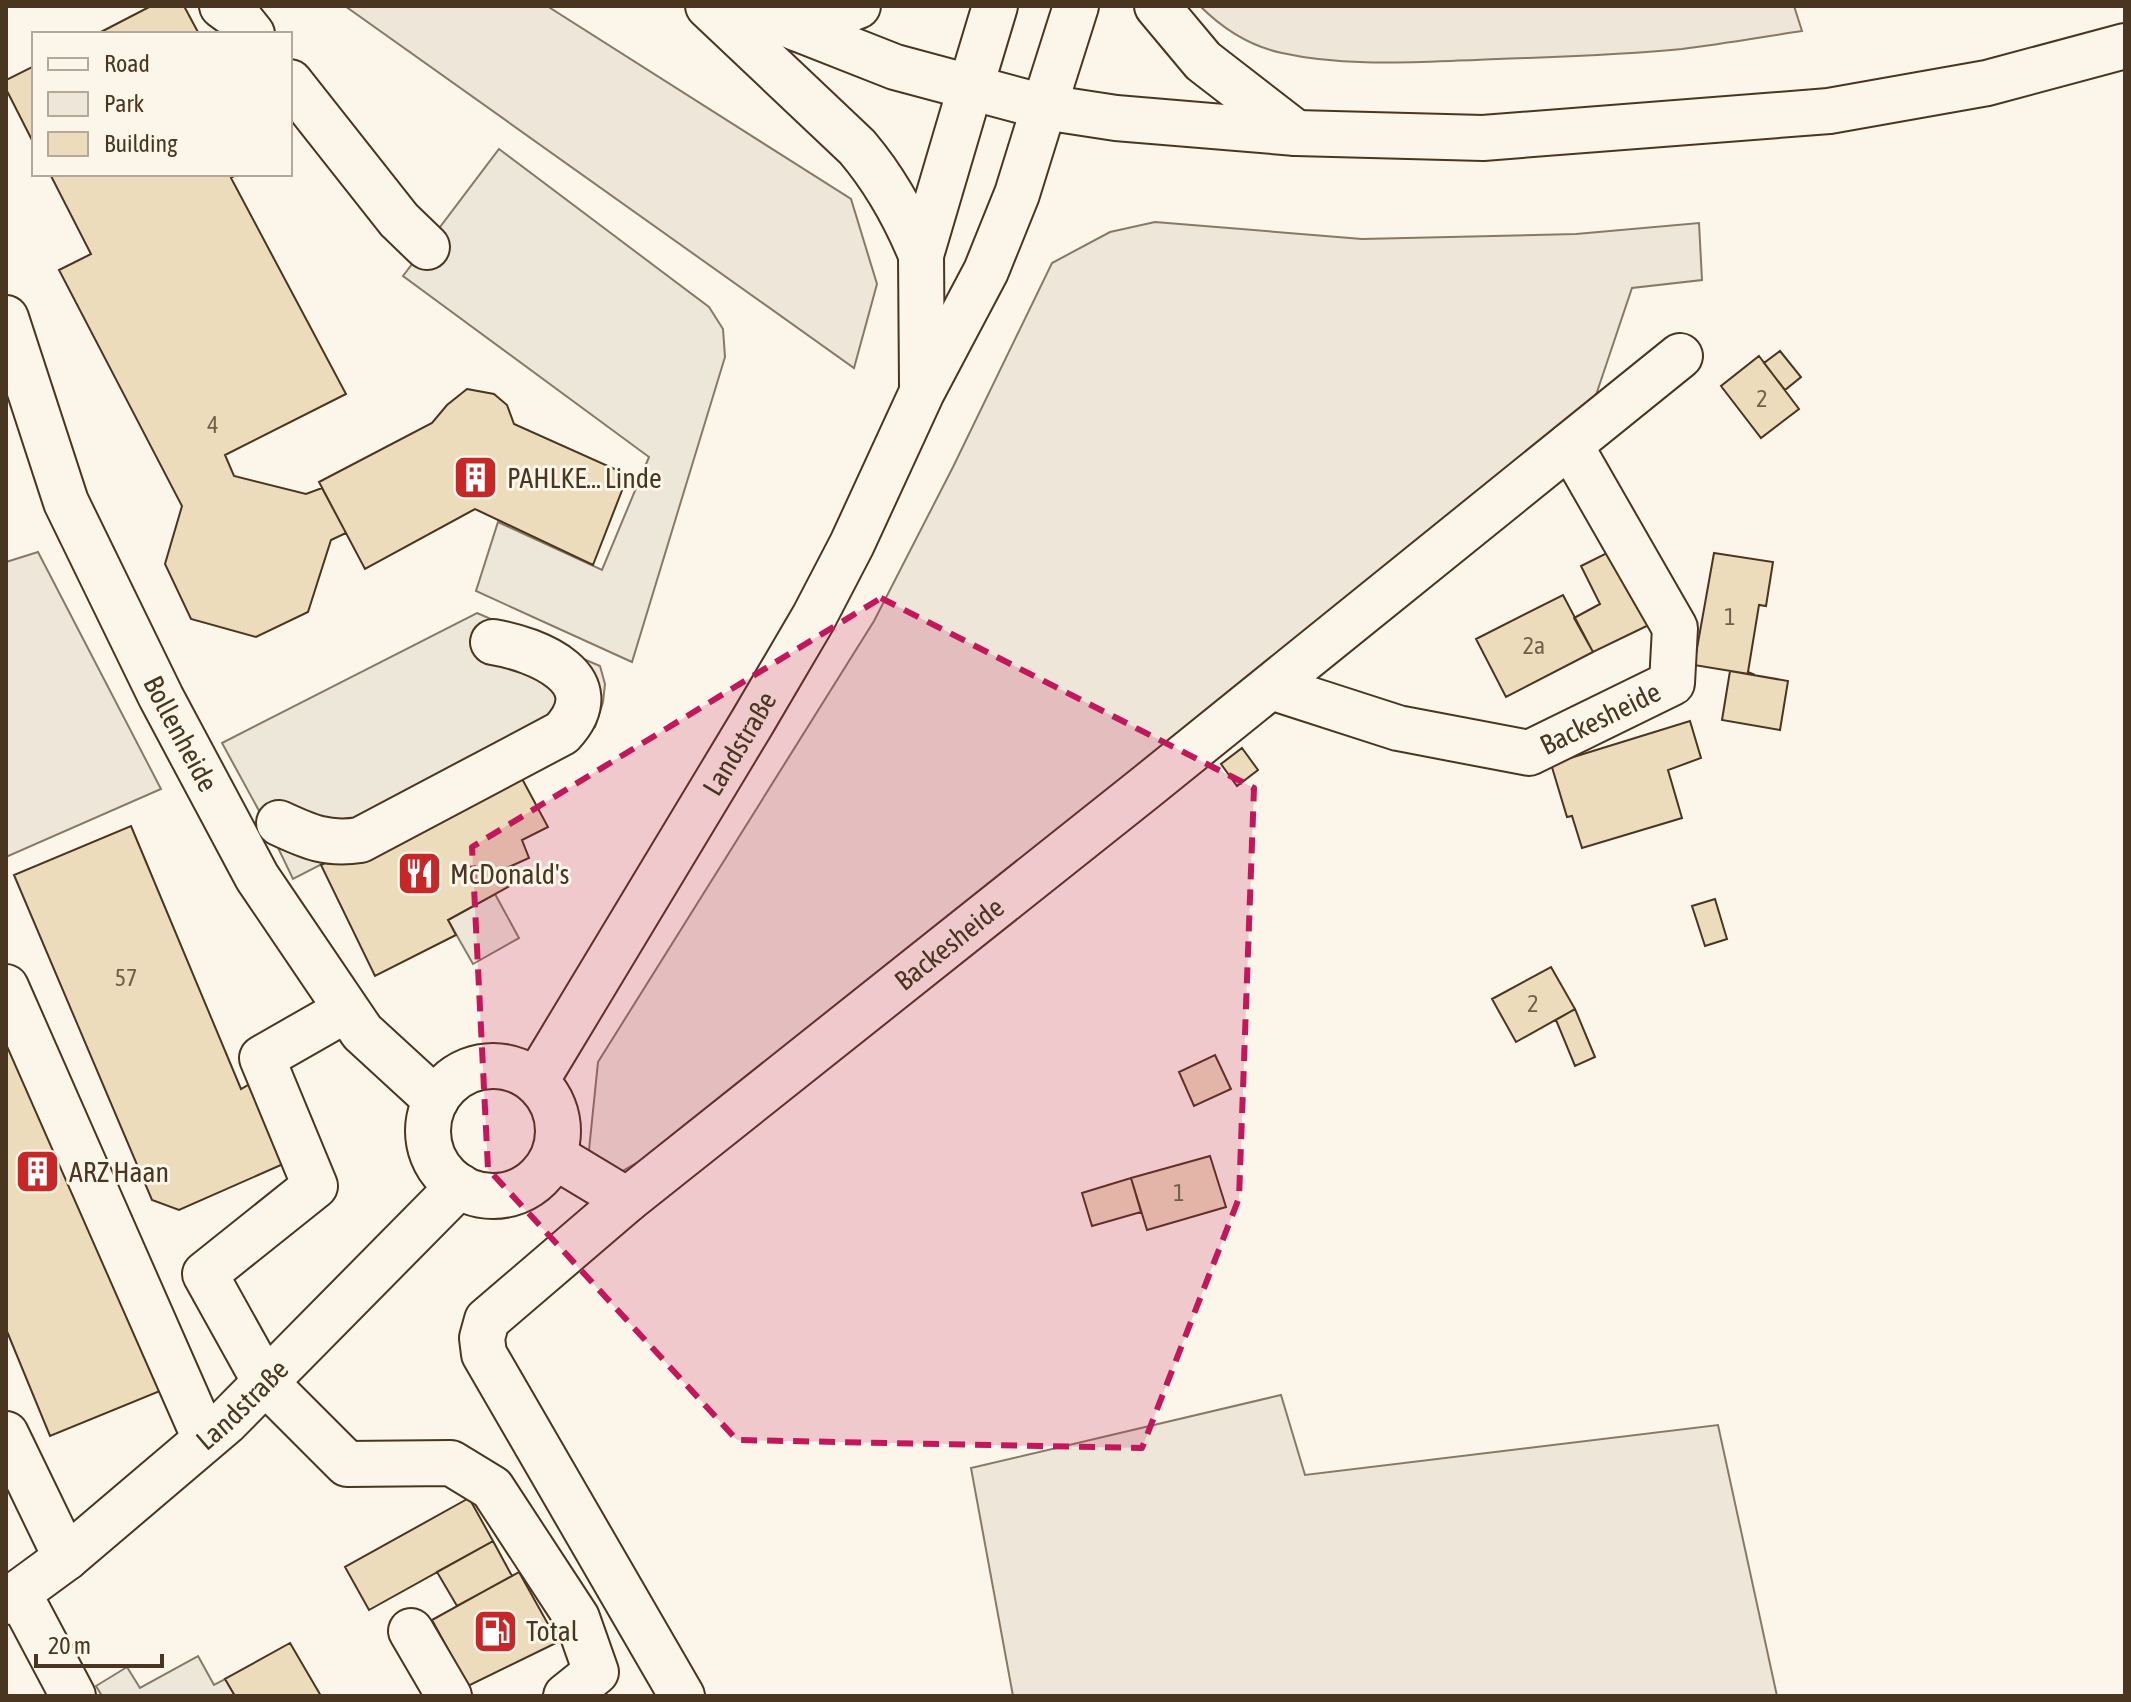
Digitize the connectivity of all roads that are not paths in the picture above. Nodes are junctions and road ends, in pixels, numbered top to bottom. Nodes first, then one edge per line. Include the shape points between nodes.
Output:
1 (222, 6) edge
2 (708, 6) edge
3 (740, 6) edge
4 (858, 6) edge
5 (995, 6) edge
6 (1076, 6) edge
7 (1157, 6) edge
8 (798, 29) junction
9 (250, 32) edge
10 (2125, 46) edge
11 (292, 85) edge
12 (970, 89) junction
13 (1044, 107) junction
14 (1296, 133) junction
15 (427, 247) dead end
16 (921, 255) junction
17 (6, 318) edge
18 (1680, 356) dead end
19 (922, 392) junction
20 (1570, 445) junction
21 (493, 642) dead end
22 (1271, 687) junction
23 (279, 823) dead end
24 (6, 987) edge
25 (346, 1010) junction
26 (536, 1081) junction
27 (436, 1100) junction
28 (554, 1156) junction
29 (459, 1186) junction
30 (627, 1200) junction
31 (265, 1382) junction
32 (6, 1434) edge
33 (205, 1439) junction
34 (66, 1558) junction
35 (12, 1598) edge
36 (411, 1631) dead end
37 (73, 1696) edge
38 (449, 1696) edge
39 (566, 1696) edge
40 (682, 1696) edge

1 - 9 main road
2 - 16 main road via 857,147 878,172
3 - 8 main road
4 - 8 main road
5 - 12 main road, Landstraße
6 - 13 main road, Landstraße
7 - 14 main road via 1203,61
8 - 12 main road
10 - 14 main road via 1987,83 1829,111 1483,138
11 - 15 main road via 399,220
12 - 13 main road
12 - 16 main road, Landstraße
13 - 14 main road
13 - 19 main road, Landstraße via 986,271
16 - 19 main road, Landstraße
17 - 25 main road, Bollenheide via 66,502 154,683 257,877
18 - 20 main road, Backesheide
19 - 26 main road, Landstraße via 814,617
20 - 22 main road, Backesheide
20 - 22 main road, Backesheide via 1675,628 1672,683 1529,753 1398,728
21 - 23 main road via 538,654 569,677 576,711 562,733 360,840 337,843
22 - 30 main road, Backesheide
24 - 33 main road
25 - 27 main road, Bollenheide via 375,1046
25 - 31 main road via 262,1058 315,1186 205,1274
26 - 27 main road via 510,1068 481,1067 455,1078
26 - 28 main road via 555,1108
27 - 29 main road via 428,1126 432,1154
28 - 29 main road via 546,1170 521,1190 489,1196
28 - 30 main road
29 - 31 main road, Landstraße
30 - 40 main road, Backesheide via 487,1320 482,1338 484,1354
31 - 33 main road, Landstraße
31 - 39 main road via 347,1464 451,1463 492,1488 577,1618 596,1672
32 - 34 main road
33 - 34 main road, Landstraße
34 - 35 main road, Landstraße
35 - 37 main road
36 - 38 main road

